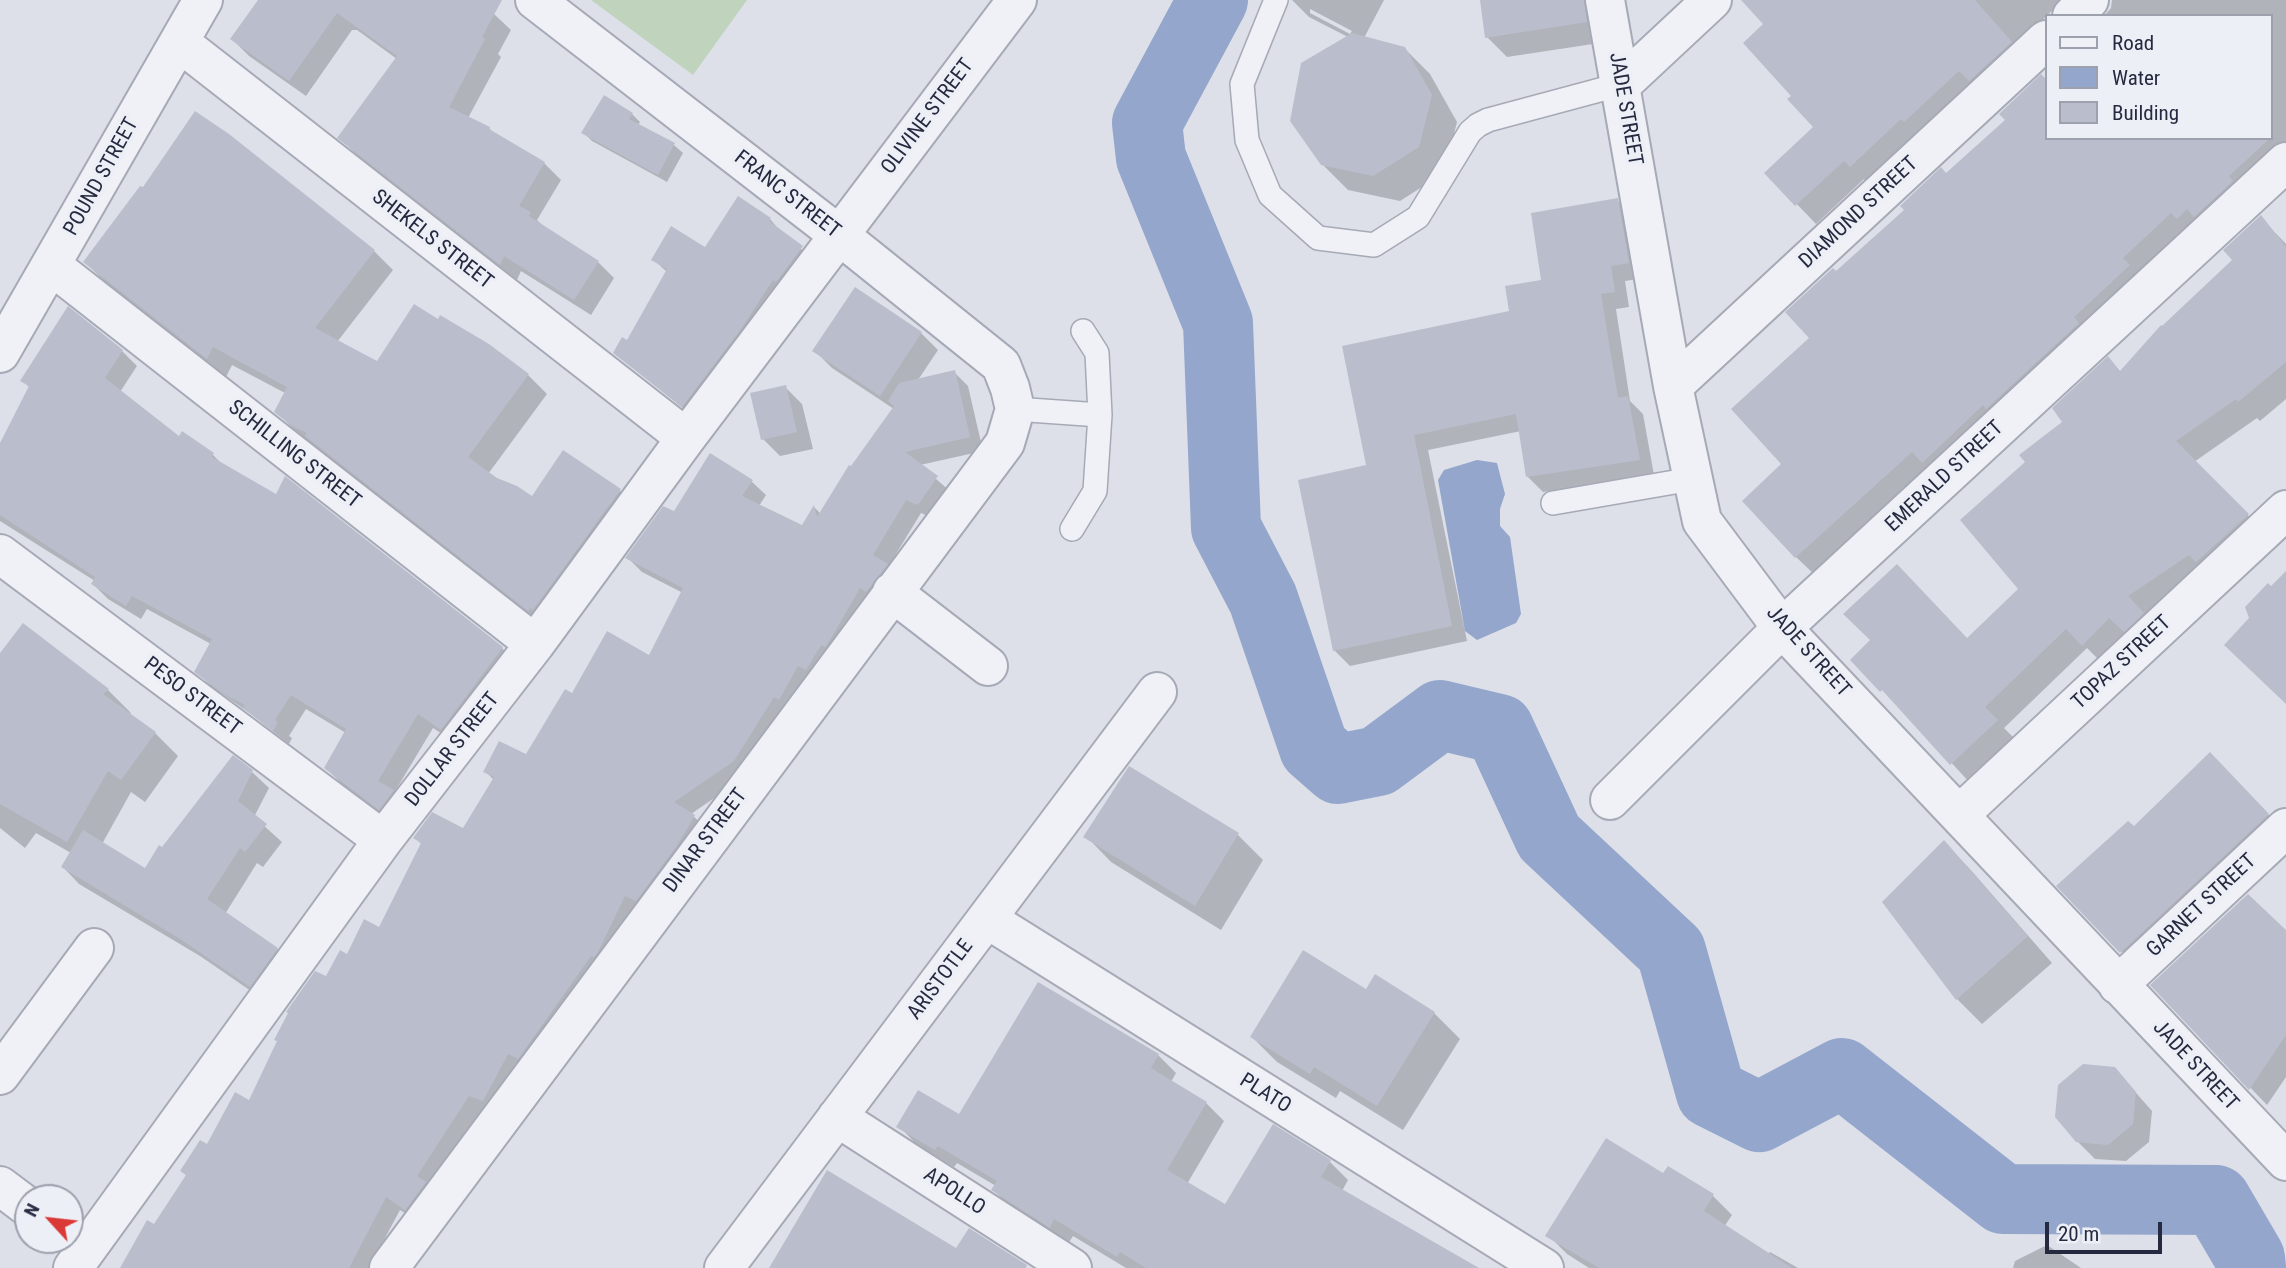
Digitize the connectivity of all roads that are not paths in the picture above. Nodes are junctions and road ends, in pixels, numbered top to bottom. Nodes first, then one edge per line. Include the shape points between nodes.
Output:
1 (203, 0) edge
2 (535, 0) edge
3 (1017, 0) edge
4 (1276, 0) edge
5 (1605, 0) edge
6 (1712, 0) edge
7 (2089, 0) edge
8 (2074, 14) edge
9 (179, 42) junction
10 (2044, 42) edge
11 (1622, 84) junction
12 (2286, 162) edge
13 (839, 235) junction
14 (52, 266) junction
15 (1083, 331) dead end
16 (0, 354) edge
17 (1673, 386) junction
18 (1014, 409) junction
19 (1100, 415) junction
20 (686, 438) junction
21 (1692, 479) junction
22 (1553, 503) dead end
23 (2286, 510) edge
24 (1072, 529) dead end
25 (0, 554) edge
26 (892, 592) junction
27 (1782, 628) junction
28 (535, 644) junction
29 (988, 667) dead end
30 (1157, 692) dead end
31 (1610, 800) dead end
32 (1959, 816) junction
33 (2286, 828) edge
34 (383, 841) junction
35 (987, 919) junction
36 (93, 948) dead end
37 (2118, 985) junction
38 (0, 1075) edge
39 (837, 1117) junction
40 (2286, 1161) edge
41 (84, 1257) edge
42 (389, 1268) edge
43 (724, 1268) edge
44 (1072, 1268) edge
45 (1544, 1268) edge

1 - 9 street, POUND STREET
2 - 13 street, FRANC STREET
3 - 13 street, OLIVINE STREET
4 - 11 lane via 1242,84 1247,140 1270,195 1318,239 1374,246 1418,217 1478,125
5 - 11 street, JADE STREET
6 - 11 street
7 - 8 street
9 - 14 street, POUND STREET
9 - 20 street, SHEKELS STREET
10 - 17 street, DIAMOND STREET
11 - 17 street, JADE STREET
12 - 27 street, EMERALD STREET
13 - 18 street, FRANC STREET via 1001,365
13 - 20 street, DOLLAR STREET
14 - 16 street, POUND STREET
14 - 28 street, SCHILLING STREET
15 - 19 lane via 1097,353
17 - 21 street, JADE STREET
18 - 19 lane
18 - 26 street, DINAR STREET via 1004,443
19 - 24 lane via 1095,491
20 - 28 street, DOLLAR STREET
21 - 22 lane
21 - 27 street, JADE STREET via 1702,521
23 - 32 street, TOPAZ STREET
25 - 34 street, PESO STREET
26 - 29 street
26 - 42 street, DINAR STREET
27 - 31 street, EMERALD STREET
27 - 32 street, JADE STREET
28 - 34 street, DOLLAR STREET
30 - 35 street, ARISTOTLE
32 - 37 street, JADE STREET
33 - 37 street, GARNET STREET
34 - 41 street, DOLLAR STREET
35 - 39 street, ARISTOTLE
35 - 45 street, PLATO
36 - 38 street
37 - 40 street, JADE STREET
39 - 43 street, ARISTOTLE
39 - 44 street, APOLLO

